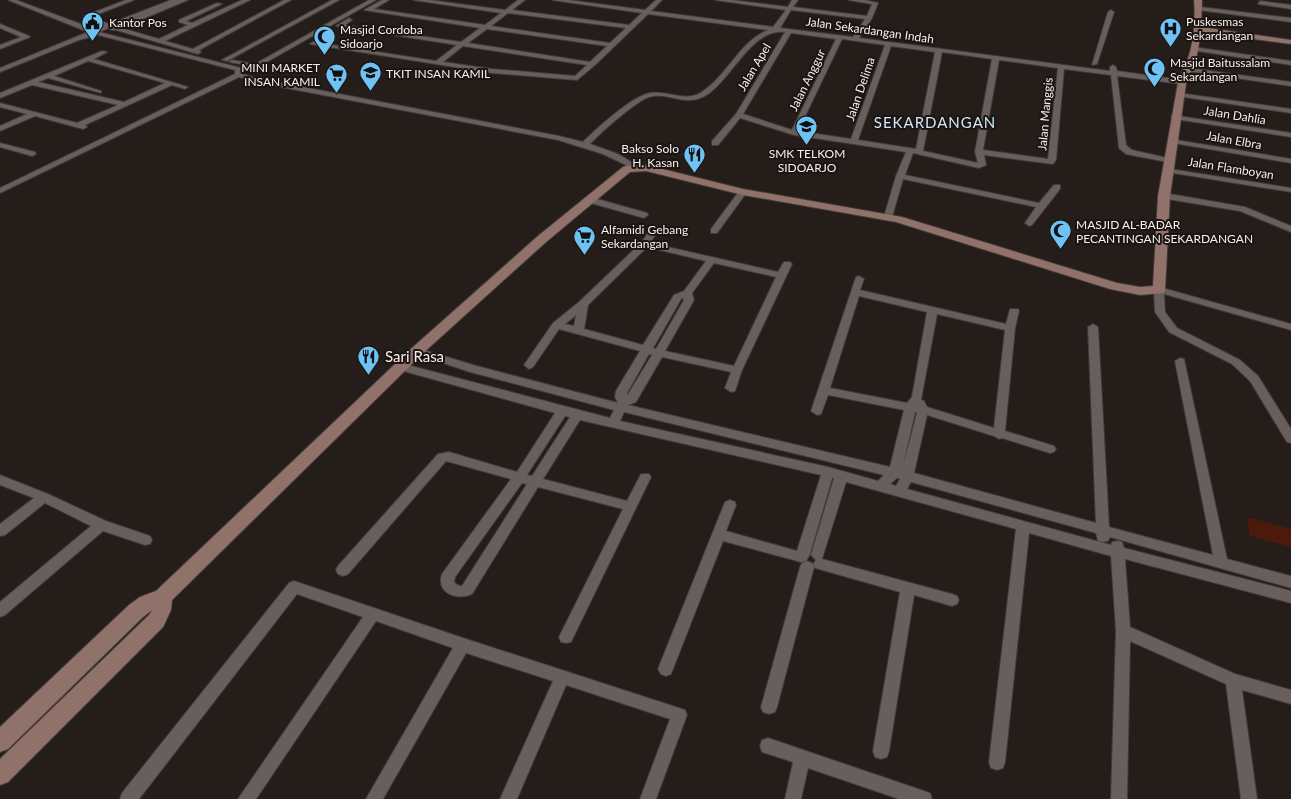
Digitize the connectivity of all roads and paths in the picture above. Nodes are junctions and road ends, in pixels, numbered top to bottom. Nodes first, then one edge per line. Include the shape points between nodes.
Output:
1 (11, 0) edge
2 (131, 0) edge
3 (176, 0) edge
4 (185, 0) edge
5 (230, 0) edge
6 (247, 0) edge
7 (288, 0) edge
8 (336, 0) edge
9 (372, 0) edge
10 (386, 0) edge
11 (416, 0) edge
12 (522, 0) edge
13 (555, 0) edge
14 (589, 0) edge
15 (659, 0) edge
16 (718, 0) edge
17 (795, 0) edge
18 (851, 0) edge
19 (1198, 0) edge
20 (875, 1) edge
21 (1259, 2) edge
22 (1291, 7) edge
23 (789, 9) junction
24 (1200, 9) junction
25 (367, 10) junction
26 (648, 10) junction
27 (506, 12) junction
28 (1111, 12) dead end
29 (1264, 17) junction
30 (869, 18) junction
31 (1291, 20) edge
32 (192, 25) junction
33 (339, 26) junction
34 (1, 27) edge
35 (111, 27) junction
36 (486, 27) junction
37 (630, 27) junction
38 (777, 27) junction
39 (1197, 29) junction
40 (789, 30) junction
41 (95, 33) junction
42 (856, 36) junction
43 (840, 37) junction
44 (159, 41) junction
45 (1291, 42) edge
46 (888, 44) junction
47 (462, 45) junction
48 (613, 45) junction
49 (0, 47) edge
50 (1193, 49) junction
51 (193, 50) junction
52 (939, 50) junction
53 (104, 52) dead end
54 (984, 53) junction
55 (996, 57) junction
56 (88, 59) junction
57 (225, 60) junction
58 (437, 63) junction
59 (1291, 63) edge
60 (593, 64) junction
61 (1094, 64) junction
62 (1061, 66) junction
63 (0, 70) edge
64 (1113, 70) junction
65 (238, 75) junction
66 (48, 76) junction
67 (1184, 76) junction
68 (32, 83) junction
69 (172, 83) junction
70 (1291, 84) edge
71 (185, 87) dead end
72 (1179, 95) junction
73 (0, 96) edge
74 (128, 103) junction
75 (0, 105) edge
76 (1291, 111) edge
77 (25, 112) junction
78 (34, 114) junction
79 (739, 116) junction
80 (1175, 117) junction
81 (0, 123) edge
82 (77, 126) junction
83 (87, 128) dead end
84 (0, 129) edge
85 (794, 133) junction
86 (1291, 135) edge
87 (854, 142) junction
88 (1173, 142) junction
89 (715, 143) dead end
90 (0, 145) edge
91 (584, 145) junction
92 (915, 152) junction
93 (979, 152) junction
94 (32, 154) dead end
95 (1291, 161) edge
96 (1168, 166) junction
97 (628, 169) junction
98 (900, 176) junction
99 (1058, 188) dead end
100 (1291, 190) edge
101 (0, 191) edge
102 (743, 192) junction
103 (1164, 198) junction
104 (590, 200) junction
105 (1041, 206) junction
106 (644, 215) dead end
107 (888, 217) junction
108 (1029, 222) dead end
109 (1291, 228) edge
110 (714, 231) dead end
111 (653, 232) dead end
112 (645, 244) junction
113 (711, 261) junction
114 (787, 264) dead end
115 (782, 276) junction
116 (859, 279) dead end
117 (1159, 290) junction
118 (855, 292) junction
119 (687, 293) junction
120 (583, 304) junction
121 (933, 310) junction
122 (1014, 311) dead end
123 (557, 325) junction
124 (1093, 327) dead end
125 (1291, 327) edge
126 (1010, 328) junction
127 (657, 329) junction
128 (578, 331) junction
129 (671, 332) junction
130 (646, 350) junction
131 (417, 351) junction
132 (658, 353) junction
133 (1180, 361) dead end
134 (529, 365) dead end
135 (400, 367) junction
136 (474, 368) junction
137 (636, 369) junction
138 (737, 370) junction
139 (648, 372) junction
140 (462, 383) junction
141 (731, 388) dead end
142 (824, 391) junction
143 (599, 402) junction
144 (914, 403) junction
145 (623, 404) junction
146 (924, 410) junction
147 (562, 411) junction
148 (817, 411) dead end
149 (577, 415) junction
150 (591, 419) junction
151 (613, 424) junction
152 (999, 434) junction
153 (1291, 439) edge
154 (1050, 449) dead end
155 (828, 472) junction
156 (901, 475) junction
157 (841, 476) junction
158 (645, 477) dead end
159 (519, 478) junction
160 (0, 480) edge
161 (535, 482) junction
162 (879, 487) junction
163 (900, 492) junction
164 (44, 497) junction
165 (730, 505) dead end
166 (629, 506) junction
167 (101, 525) junction
168 (1023, 526) junction
169 (0, 532) edge
170 (1110, 533) junction
171 (720, 535) junction
172 (145, 540) dead end
173 (1110, 550) junction
174 (810, 559) junction
175 (1221, 563) junction
176 (343, 570) dead end
177 (1291, 582) edge
178 (908, 588) junction
179 (163, 597) junction
180 (1291, 597) edge
181 (952, 600) dead end
182 (0, 611) edge
183 (374, 613) junction
184 (1123, 631) junction
185 (566, 637) dead end
186 (463, 645) junction
187 (666, 669) dead end
188 (562, 678) junction
189 (1233, 680) junction
190 (1291, 697) edge
191 (769, 707) dead end
192 (0, 742) edge
193 (768, 746) dead end
194 (882, 751) dead end
195 (802, 757) junction
196 (997, 762) dead end
197 (0, 774) edge
198 (128, 799) edge
199 (246, 799) edge
200 (374, 799) edge
201 (508, 799) edge
202 (648, 799) edge
203 (793, 799) edge
204 (924, 799) edge
205 (1119, 799) edge
206 (1249, 799) edge

1 - 41 street
2 - 35 street via 86,17
3 - 35 street
4 - 35 street
5 - 32 street via 181,21
6 - 32 street
7 - 51 street
8 - 57 street
9 - 57 street via 256,66
10 - 25 street
11 - 27 street
12 - 27 street
13 - 26 street, Jalan Sekardangan Indah
14 - 26 street, Jalan Sekardangan Indah
15 - 26 street
16 - 23 street
17 - 23 street
18 - 20 street
19 - 24 street
20 - 30 street
21 - 22 street
21 - 29 street
23 - 30 street
23 - 38 street
24 - 29 street
24 - 39 street
25 - 33 street
25 - 36 street
26 - 37 street
26 - 38 street, Jalan Sekardangan Indah
27 - 36 street
27 - 37 street
28 - 61 street
29 - 31 street
30 - 42 street
32 - 44 street
33 - 47 street
33 - 58 street via 313,44
34 - 49 street via 30,38
35 - 41 street
35 - 44 street
36 - 47 street
36 - 48 street
37 - 48 street
38 - 40 street, Jalan Sekardangan Indah
38 - 42 street, Jalan Sekardangan Indah
38 - 91 street via 754,40 716,85 698,97 684,99 648,95 604,126
39 - 45 street
39 - 50 street
40 - 43 street, Jalan Sekardangan Indah
40 - 79 street, Jalan Apel
41 - 63 street
41 - 65 street via 239,69
42 - 43 street, Jalan Sekardangan Indah
42 - 46 street, Jalan Sekardangan Indah
42 - 54 street, Jalan Sekardangan Indah
43 - 85 street, Jalan Anggur
44 - 51 street
46 - 52 street, Jalan Sekardangan Indah
46 - 87 street, Jalan Delima
47 - 58 street
47 - 60 street
48 - 60 street
50 - 59 street
50 - 67 street
51 - 57 street
52 - 54 street, Jalan Sekardangan Indah
52 - 92 street
53 - 56 street
54 - 55 street, Jalan Sekardangan Indah
54 - 61 street, Jalan Sekardangan Indah
55 - 62 street, Jalan Sekardangan Indah
55 - 93 street
56 - 66 street
56 - 69 street
58 - 60 street via 574,78
61 - 64 street, Jalan Sekardangan Indah
62 - 64 street, Jalan Sekardangan Indah
62 - 93 street, Jalan Manggis via 1052,160
64 - 67 street, Jalan Sekardangan Indah
64 - 96 street, Jalan Flamboyan via 1122,146
65 - 91 street
65 - 101 street
66 - 68 street
66 - 74 street
67 - 70 street, Jalan Sekardangan Indah
67 - 72 street
68 - 73 street
68 - 74 street
69 - 71 street
69 - 74 street
72 - 76 street
72 - 80 street
74 - 82 street
75 - 77 street
77 - 78 street
77 - 81 street
78 - 82 street
78 - 84 street
79 - 85 street
79 - 89 street, Jalan Apel
80 - 86 street, Jalan Dahlia
80 - 88 street
82 - 83 street
85 - 87 street
87 - 92 street
88 - 95 street, Jalan Elbra
88 - 96 street
90 - 94 street
91 - 97 street via 628,163
92 - 93 street via 979,166 982,165
92 - 98 street
96 - 100 street, Jalan Flamboyan
96 - 103 street
97 - 102 street via 646,168
97 - 104 street
98 - 105 street
98 - 107 street
99 - 105 street
102 - 107 street
102 - 110 street
103 - 109 street via 1245,214 1250,212
103 - 117 street
104 - 106 street
104 - 131 street via 508,268
105 - 108 street
107 - 117 street via 1115,286 1140,291
111 - 112 street
112 - 113 street
112 - 120 street
113 - 115 street
113 - 119 street
114 - 115 street
115 - 138 street
116 - 118 street
117 - 125 street
117 - 153 street via 1160,312 1173,330 1236,362 1254,379
118 - 121 street
118 - 142 street
119 - 127 street via 677,297
119 - 129 street via 689,300
120 - 123 street
120 - 128 street
121 - 126 street
121 - 144 street
122 - 126 street
123 - 128 street
123 - 134 street
124 - 170 street
126 - 152 street
127 - 129 street
127 - 130 street
128 - 130 street
129 - 132 street
130 - 132 street
130 - 137 street
131 - 135 street
131 - 136 street
132 - 138 street
132 - 139 street
133 - 175 street
135 - 140 street
135 - 179 street
136 - 140 street
136 - 143 street
137 - 139 street
137 - 145 street via 622,391
138 - 141 street
139 - 145 street via 632,398
140 - 147 street
142 - 144 street
142 - 148 street
143 - 145 street
143 - 150 street
144 - 146 street
144 - 156 street
145 - 151 street
145 - 156 street
146 - 152 street
146 - 156 street
147 - 149 street
147 - 159 street
149 - 150 street
149 - 161 street
150 - 151 street
151 - 155 street
152 - 154 street
155 - 157 street
155 - 174 street
156 - 162 street
156 - 163 street
156 - 170 street
157 - 162 street
157 - 174 street
158 - 166 street
159 - 161 street
159 - 161 street via 449,574 446,580 451,590 466,590
159 - 176 street via 449,456 442,457
160 - 164 street
161 - 166 street
162 - 163 street
163 - 168 street
164 - 167 street
164 - 169 street
165 - 171 street
166 - 185 street
167 - 172 street
167 - 182 street
168 - 173 street
168 - 196 street
170 - 173 street
170 - 175 street
171 - 174 street
171 - 187 street
173 - 180 street
173 - 184 street
174 - 178 street
174 - 191 street
175 - 177 street
178 - 181 street
178 - 194 street
179 - 192 street via 136,611
179 - 197 street via 162,610 156,621
183 - 186 street
183 - 198 street via 294,586
183 - 199 street
184 - 189 street
184 - 205 street
186 - 188 street
186 - 200 street
188 - 201 street
188 - 202 street via 678,715
189 - 190 street
189 - 206 street
193 - 195 street
195 - 203 street
195 - 204 street

